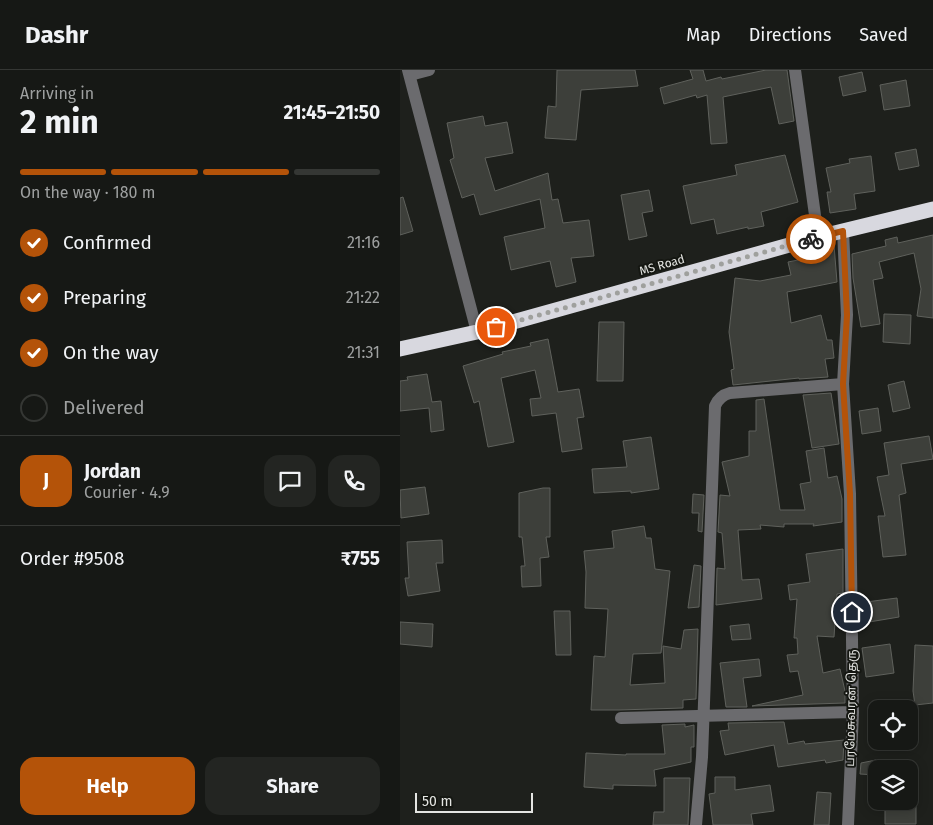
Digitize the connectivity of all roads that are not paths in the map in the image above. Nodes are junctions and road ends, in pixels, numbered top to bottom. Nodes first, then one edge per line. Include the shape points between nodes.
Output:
1 (429, 70) edge
2 (795, 70) edge
3 (409, 73) edge
4 (933, 209) edge
5 (843, 231) junction
6 (818, 237) junction
7 (477, 332) junction
8 (400, 349) edge
9 (843, 384) junction
10 (853, 712) junction
11 (704, 717) junction
12 (621, 718) dead end
13 (696, 825) edge
14 (848, 825) edge

1 - 3 street
2 - 6 street
3 - 7 street
4 - 5 highway, MS Road
5 - 6 highway, MS Road
5 - 9 street, பரமேசுவரன் தெரு via 847,315
6 - 7 highway, MS Road
7 - 8 highway, MS Road
9 - 10 street, பரமேசுவரன் தெரு via 850,494
9 - 11 street via 730,394 717,401
10 - 11 street
10 - 14 street, பரமேசுவரன் தெரு
11 - 12 street
11 - 13 street

